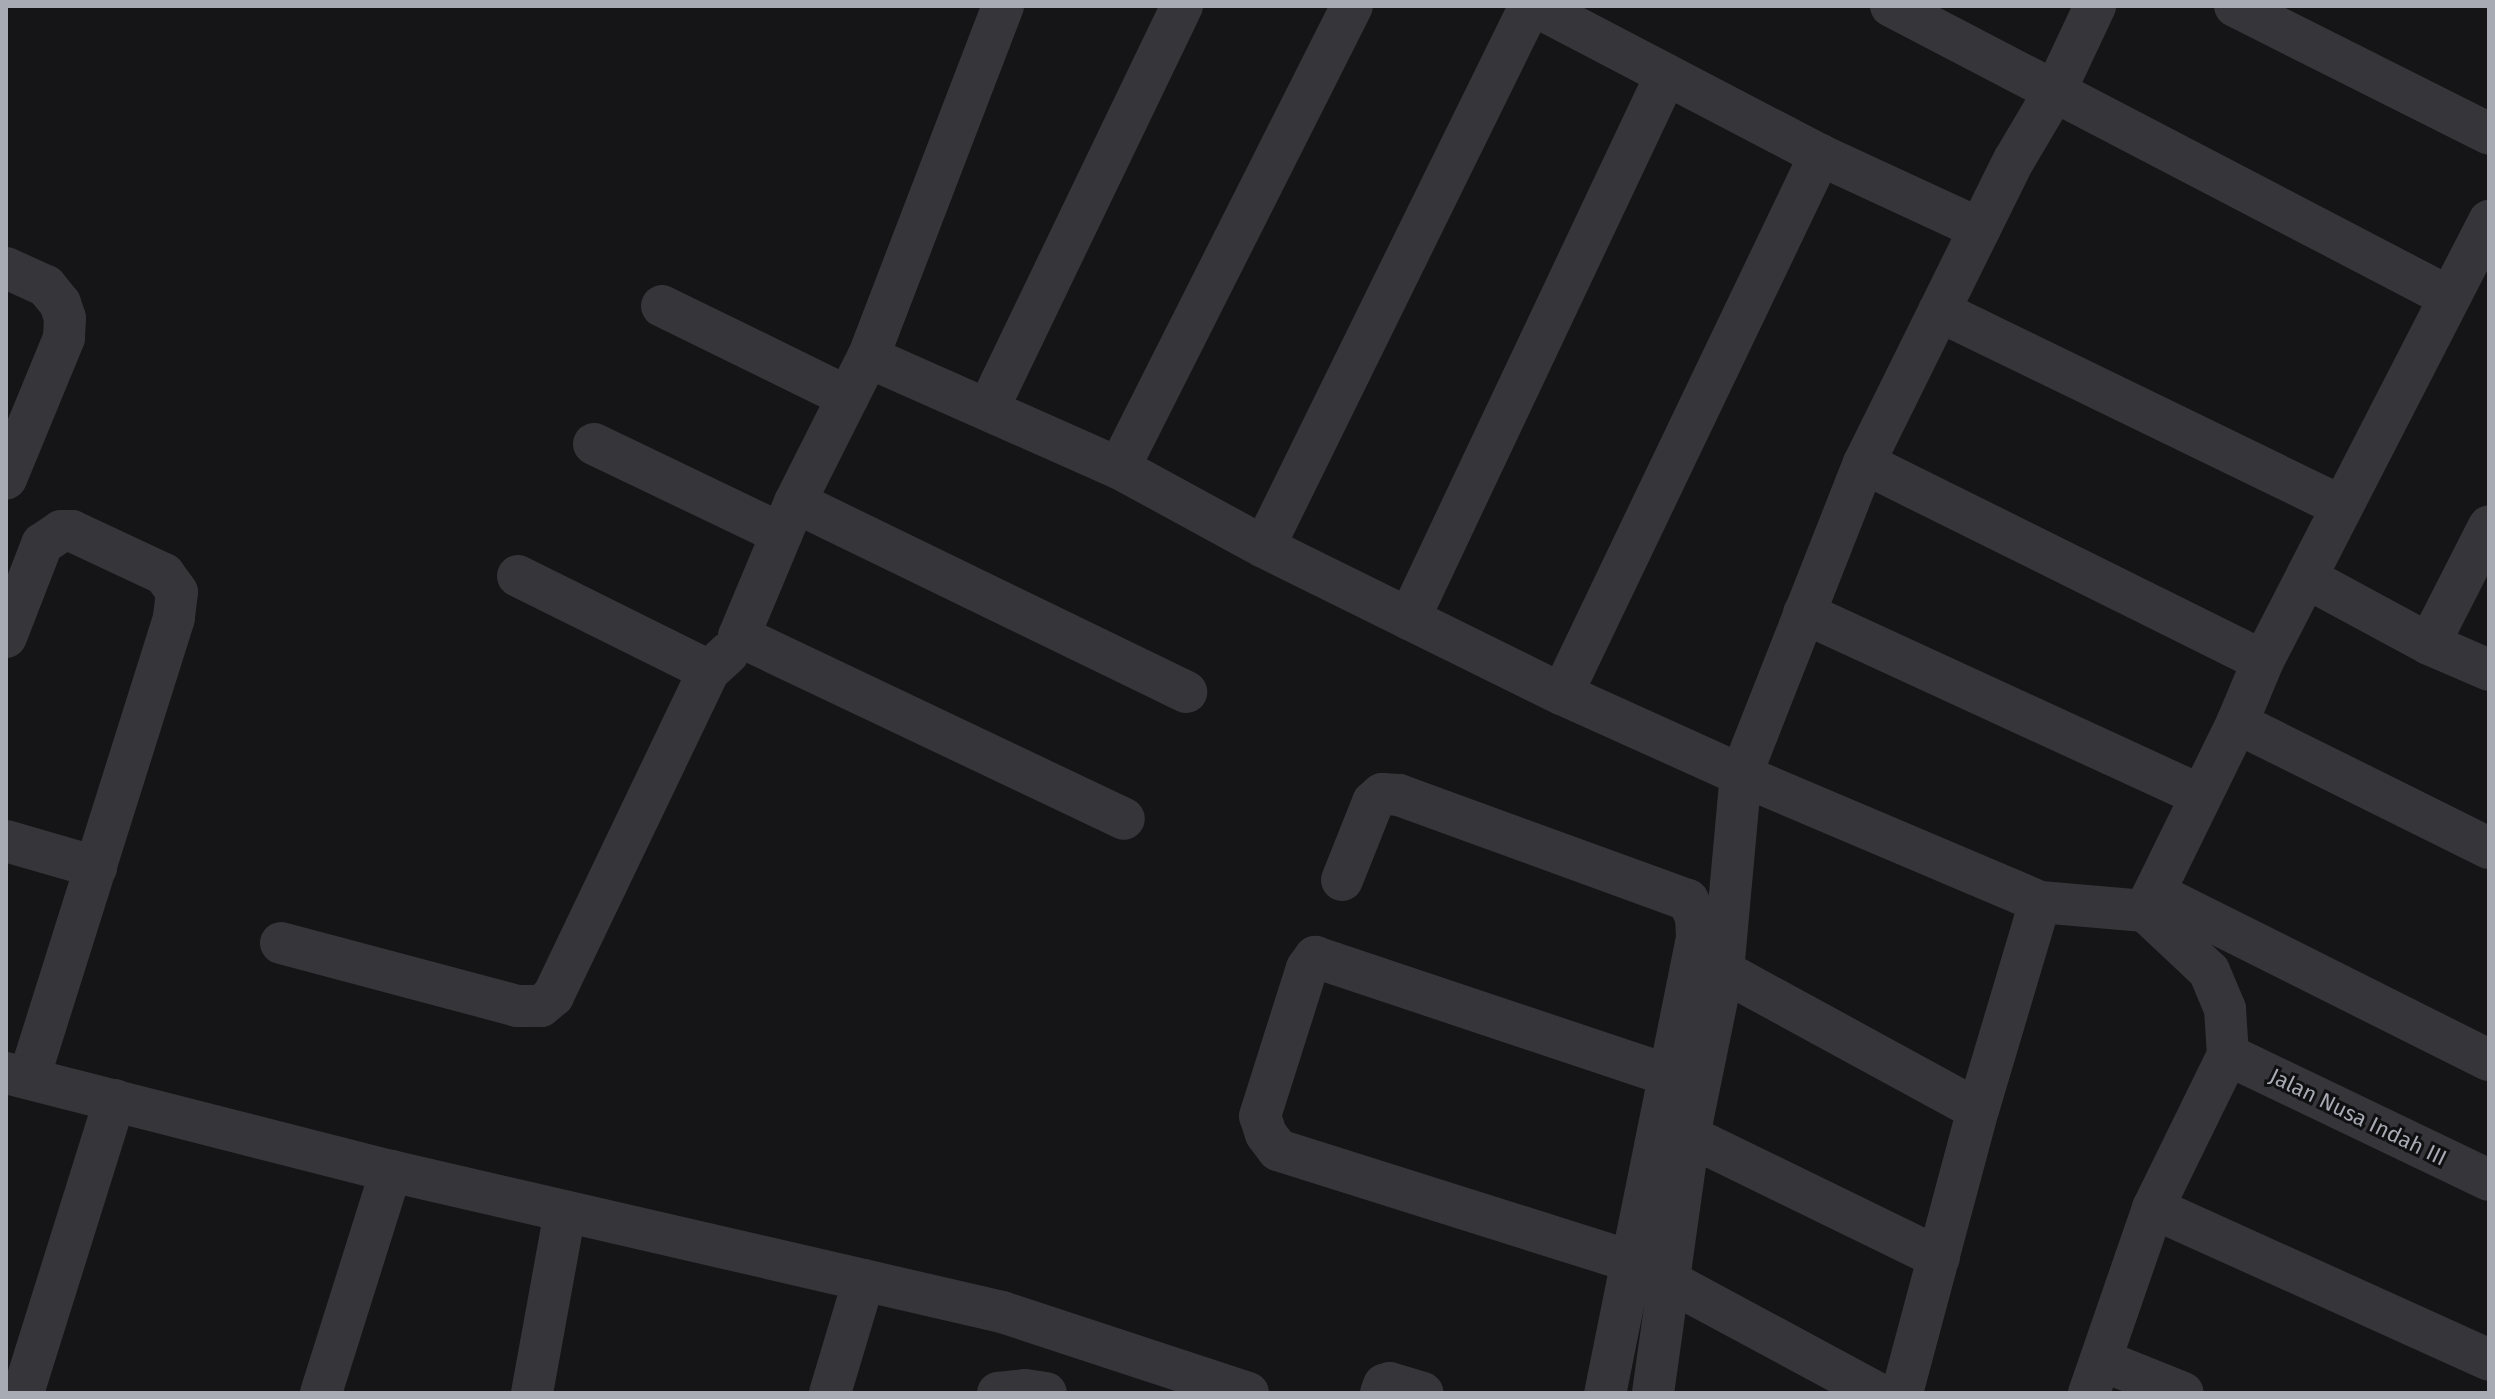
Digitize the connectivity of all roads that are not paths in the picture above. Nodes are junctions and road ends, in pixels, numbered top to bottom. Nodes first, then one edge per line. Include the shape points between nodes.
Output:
1 (1003, 6) edge
2 (1182, 6) edge
3 (1352, 6) edge
4 (1532, 6) edge
5 (1891, 6) edge
6 (2095, 6) edge
7 (2235, 6) edge
8 (1666, 75) junction
9 (2056, 89) junction
10 (2489, 134) edge
11 (1820, 155) junction
12 (2489, 221) edge
13 (1980, 229) junction
14 (6, 268) edge
15 (2449, 297) junction
16 (662, 306) dead end
17 (1939, 311) junction
18 (868, 357) junction
19 (848, 397) junction
20 (988, 409) junction
21 (594, 444) dead end
22 (1864, 463) junction
23 (1119, 468) junction
24 (6, 479) edge
25 (2342, 507) junction
26 (789, 518) junction
27 (2489, 526) edge
28 (1264, 547) junction
29 (518, 576) dead end
30 (2307, 578) junction
31 (1804, 613) junction
32 (1409, 619) junction
33 (739, 636) junction
34 (6, 637) edge
35 (2429, 644) junction
36 (2263, 661) junction
37 (2489, 670) edge
38 (709, 671) junction
39 (1186, 692) dead end
40 (1562, 694) junction
41 (2237, 723) junction
42 (1741, 775) junction
43 (2200, 795) junction
44 (1124, 819) dead end
45 (6, 841) edge
46 (2489, 848) edge
47 (96, 867) junction
48 (1342, 880) dead end
49 (2040, 902) junction
50 (2150, 902) junction
51 (281, 943) dead end
52 (1723, 971) junction
53 (2228, 1055) junction
54 (2489, 1060) edge
55 (17, 1075) edge
56 (1670, 1076) junction
57 (115, 1100) junction
58 (1978, 1110) junction
59 (1689, 1136) junction
60 (391, 1171) junction
61 (2489, 1180) edge
62 (2153, 1208) junction
63 (565, 1212) junction
64 (1939, 1258) junction
65 (1651, 1272) junction
66 (864, 1280) junction
67 (2489, 1360) edge
68 (2095, 1377) edge
69 (23, 1393) edge
70 (321, 1393) edge
71 (532, 1393) edge
72 (830, 1393) edge
73 (998, 1393) edge
74 (1046, 1393) edge
75 (1248, 1393) edge
76 (1381, 1393) edge
77 (1423, 1393) edge
78 (1605, 1393) edge
79 (1653, 1393) edge
80 (1877, 1393) edge
81 (1902, 1393) edge
82 (2183, 1393) edge

1 - 18 street
2 - 20 street
3 - 23 street
4 - 8 street
4 - 28 street
5 - 9 street
6 - 9 street
7 - 10 street
8 - 11 street
8 - 32 street
9 - 13 street
9 - 15 street
11 - 13 street
11 - 40 street
12 - 15 street
13 - 17 street
14 - 24 street via 46,286 65,318 64,338
15 - 25 street
16 - 19 street
17 - 22 street
17 - 25 street
18 - 19 street
18 - 20 street
19 - 26 street
20 - 23 street
21 - 26 street
22 - 31 street
22 - 36 street
23 - 28 street
25 - 30 street
26 - 33 street
26 - 39 street
27 - 35 street
28 - 32 street
29 - 38 street
30 - 35 street
30 - 36 street
31 - 42 street
31 - 43 street
32 - 40 street
33 - 38 street
33 - 44 street
34 - 47 street via 42,544 61,531 72,531 164,574 177,592 174,618
35 - 37 street
36 - 41 street
38 - 51 street via 553,996 541,1006 517,1006
40 - 42 street
41 - 43 street
41 - 46 street
42 - 49 street
42 - 52 street
43 - 50 street
45 - 47 street
47 - 55 street
48 - 56 street via 1373,802 1382,794 1399,795 1688,900 1697,938
49 - 50 street
49 - 58 street
50 - 53 street via 2209,971 2225,1009
50 - 54 street
52 - 58 street
52 - 59 street
53 - 61 street, Jalan Nusa Indah III
53 - 62 street
55 - 57 street
56 - 65 street
56 - 65 street via 1315,957 1260,1116 1278,1150
57 - 60 street
57 - 69 street
58 - 64 street
59 - 64 street
59 - 65 street
60 - 63 street
60 - 70 street
62 - 67 street
62 - 68 street
63 - 66 street
63 - 71 street
64 - 81 street
65 - 78 street
65 - 79 street
65 - 80 street
66 - 72 street
66 - 75 street via 1002,1312
68 - 82 street
73 - 74 street
76 - 77 street via 1390,1383

